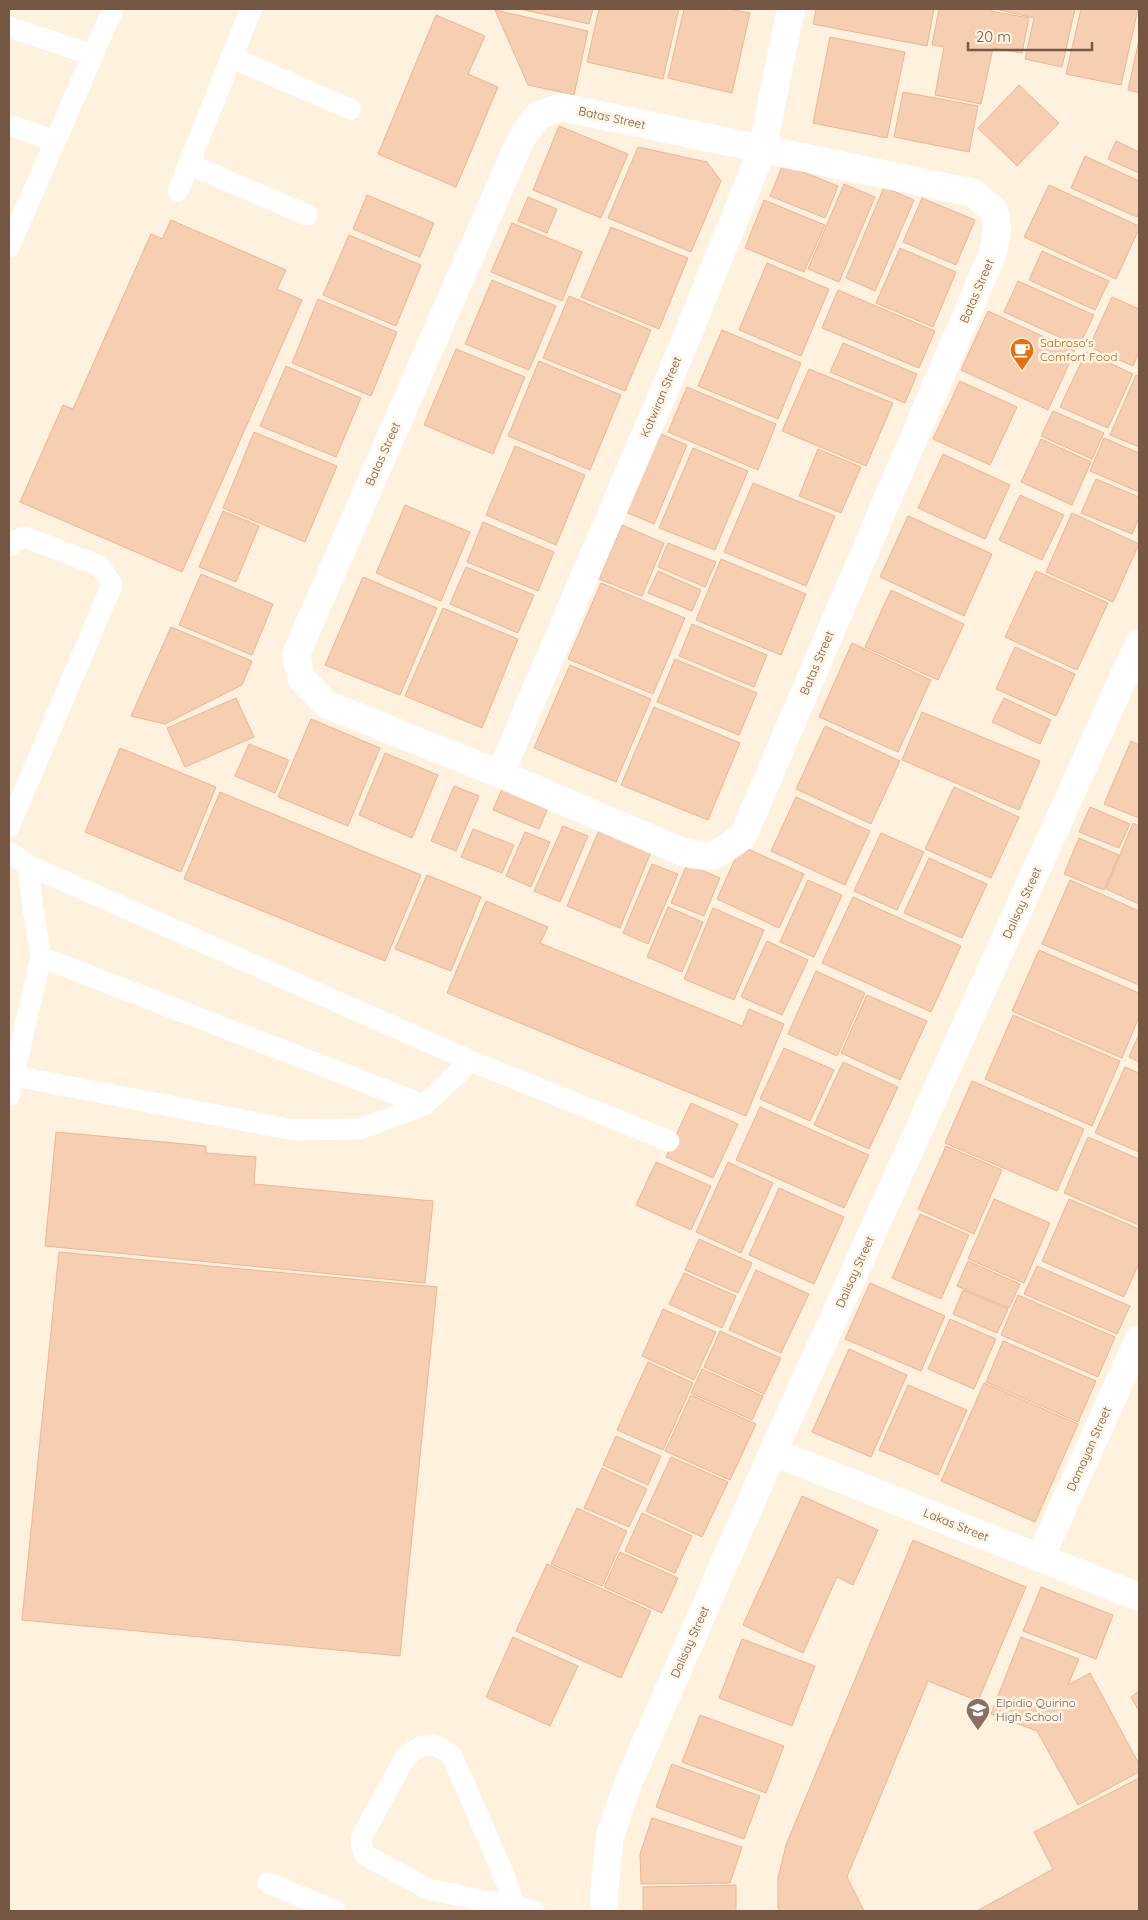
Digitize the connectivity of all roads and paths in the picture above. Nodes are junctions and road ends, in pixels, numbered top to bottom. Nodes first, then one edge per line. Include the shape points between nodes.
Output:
1 (113, 9) edge
2 (251, 9) edge
3 (791, 9) edge
4 (9, 27) edge
5 (93, 55) junction
6 (231, 57) junction
7 (350, 109) dead end
8 (9, 125) edge
9 (55, 141) junction
10 (762, 150) junction
11 (189, 164) junction
12 (178, 191) dead end
13 (307, 215) dead end
14 (11, 238) edge
15 (9, 546) edge
16 (1139, 643) edge
17 (500, 774) junction
18 (9, 827) edge
19 (9, 852) edge
20 (28, 865) junction
21 (41, 957) junction
22 (471, 1061) junction
23 (15, 1076) junction
24 (9, 1096) edge
25 (424, 1104) junction
26 (670, 1141) dead end
27 (1139, 1339) edge
28 (774, 1452) junction
29 (1040, 1558) junction
30 (1139, 1597) edge
31 (268, 1883) dead end
32 (524, 1909) edge
33 (336, 1911) edge
34 (604, 1911) edge

1 - 5 lane
2 - 6 lane
3 - 10 street, Katwiran Street
4 - 5 lane
5 - 9 lane
6 - 7 lane
6 - 11 lane
8 - 9 lane
9 - 14 lane
10 - 17 street, Katwiran Street via 684,344
10 - 17 street, Batas Street via 562,107 537,116 521,139 296,654 301,678 326,704
10 - 17 street, Batas Street via 974,193 994,211 993,253 743,836 716,855 699,857 680,852
11 - 12 lane
11 - 13 lane
15 - 18 lane via 25,537 100,566 112,585
16 - 28 street, Dalisay Street
19 - 20 lane
20 - 21 lane
20 - 22 lane
21 - 23 lane
21 - 25 lane
22 - 25 lane
22 - 26 lane
23 - 24 lane
23 - 25 lane via 293,1130 360,1129
27 - 29 street, Damayan Street
28 - 29 street, Lakas Street
28 - 34 street, Dalisay Street via 629,1780 610,1836
29 - 30 street, Lakas Street
31 - 33 lane
32 - 32 lane via 428,1888 365,1855 361,1838 405,1758 416,1748 442,1747 452,1756 504,1876

